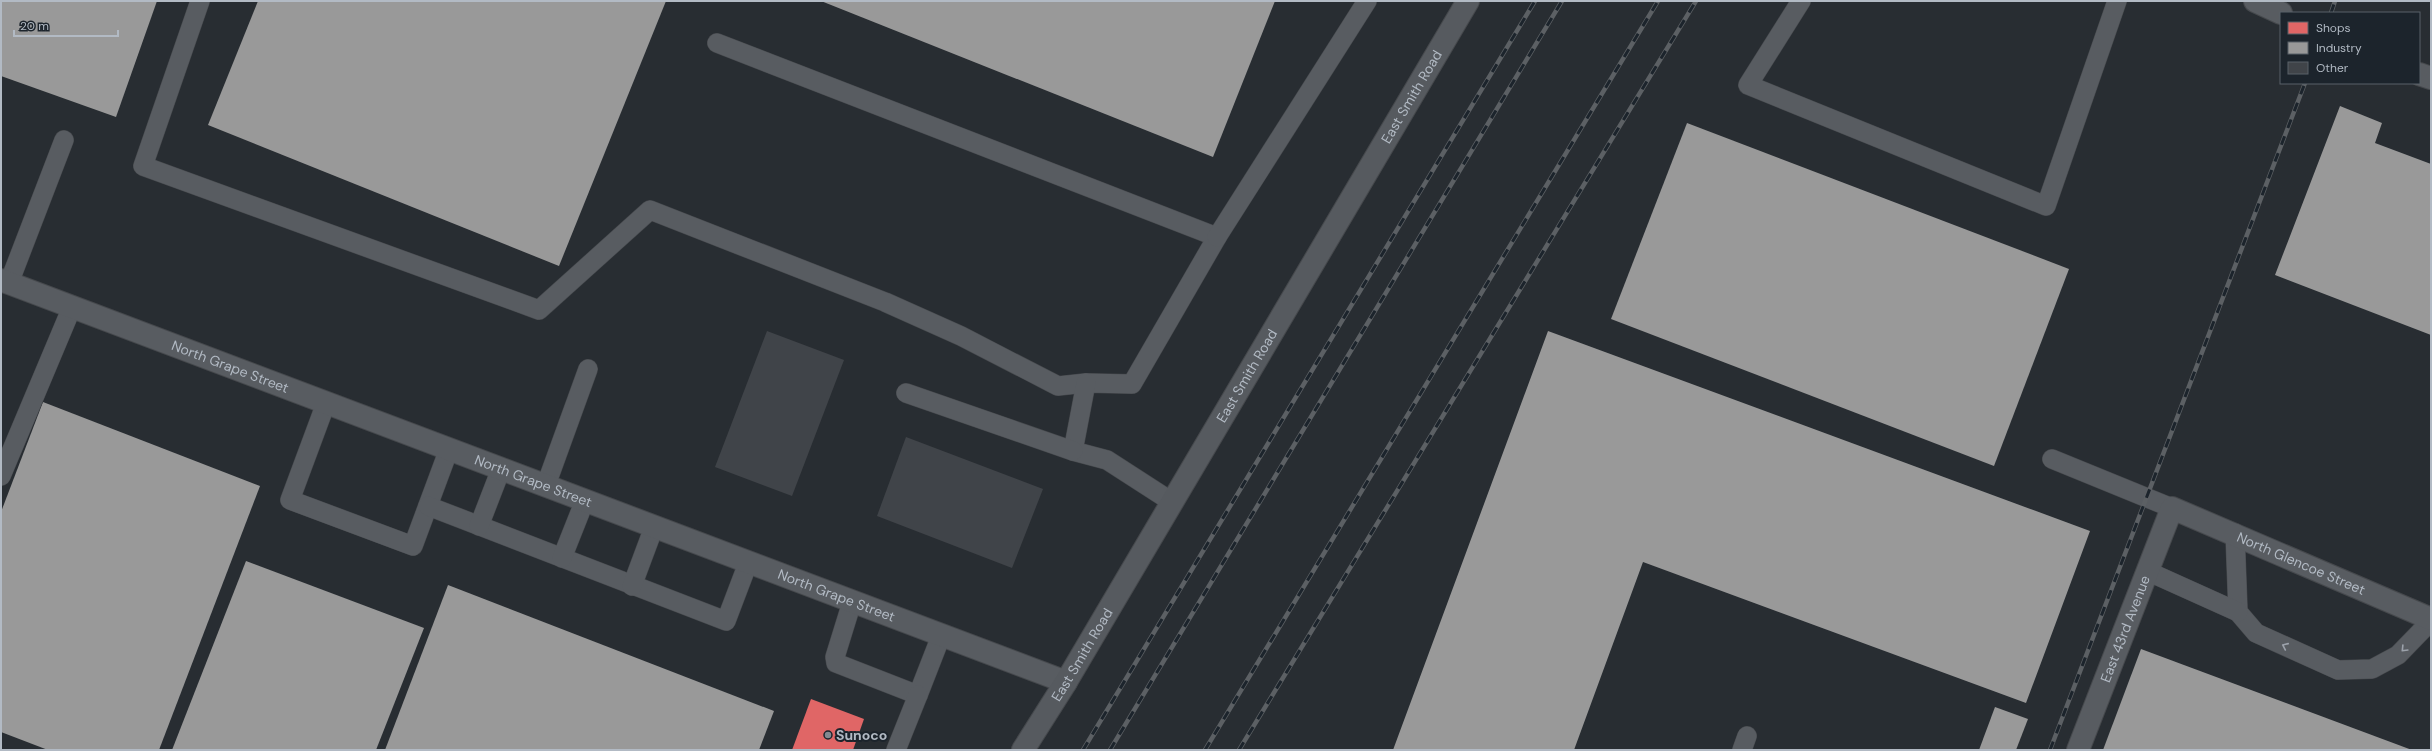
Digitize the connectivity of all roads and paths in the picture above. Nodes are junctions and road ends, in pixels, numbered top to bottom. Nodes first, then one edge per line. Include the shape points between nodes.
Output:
1 (200, 1) edge
2 (1366, 1) edge
3 (1468, 1) edge
4 (1801, 1) edge
5 (2117, 1) edge
6 (2255, 1) edge
7 (2280, 13) edge
8 (717, 43) dead end
9 (2420, 74) edge
10 (2431, 78) edge
11 (64, 140) dead end
12 (1217, 237) junction
13 (5, 281) edge
14 (72, 307) junction
15 (588, 368) dead end
16 (1086, 383) junction
17 (906, 393) dead end
18 (326, 403) junction
19 (449, 449) junction
20 (1073, 451) junction
21 (2052, 459) dead end
22 (501, 468) junction
23 (1, 476) edge
24 (546, 485) junction
25 (585, 500) junction
26 (1172, 502) junction
27 (428, 506) junction
28 (2172, 508) junction
29 (479, 526) junction
30 (654, 527) junction
31 (2235, 533) junction
32 (562, 558) junction
33 (748, 563) junction
34 (2147, 571) junction
35 (632, 586) junction
36 (852, 602) junction
37 (2238, 612) junction
38 (2431, 620) edge
39 (941, 636) junction
40 (1066, 682) junction
41 (918, 695) junction
42 (896, 750) edge
43 (1023, 750) edge
44 (2078, 750) edge

1 - 16 lane via 143,166 539,310 650,210 885,302 961,336 1058,386
2 - 12 lane
3 - 26 street, East Smith Road
4 - 5 lane via 1748,85 2046,206
6 - 7 street
8 - 12 lane
9 - 10 street
11 - 13 lane
12 - 16 lane via 1132,384
13 - 14 street, North Grape Street
14 - 18 street, North Grape Street
14 - 23 lane
15 - 24 lane
16 - 20 lane
17 - 20 lane
18 - 19 street, North Grape Street
18 - 27 lane via 290,500 413,546
19 - 22 street, North Grape Street
19 - 27 lane
20 - 26 lane via 1107,460
21 - 28 lane
22 - 24 street, North Grape Street
22 - 29 lane
24 - 25 street, North Grape Street
25 - 30 street, North Grape Street
25 - 32 lane
26 - 40 street, East Smith Road
27 - 29 lane
28 - 31 street, North Glencoe Street
28 - 34 street, East 43rd Avenue
29 - 32 lane
30 - 33 street, North Grape Street
30 - 35 lane
31 - 37 lane
31 - 38 street, North Glencoe Street
32 - 35 lane
33 - 35 lane via 726,621
33 - 36 street, North Grape Street
34 - 37 lane
34 - 44 street, East 43rd Avenue
36 - 39 street, North Grape Street
36 - 41 lane via 835,657 836,663
38 -> 37 lane via 2392,659 2372,669 2338,670 2256,633
39 - 40 street, North Grape Street via 1013,660
39 - 41 lane
40 - 43 street, East Smith Road
41 - 42 lane

